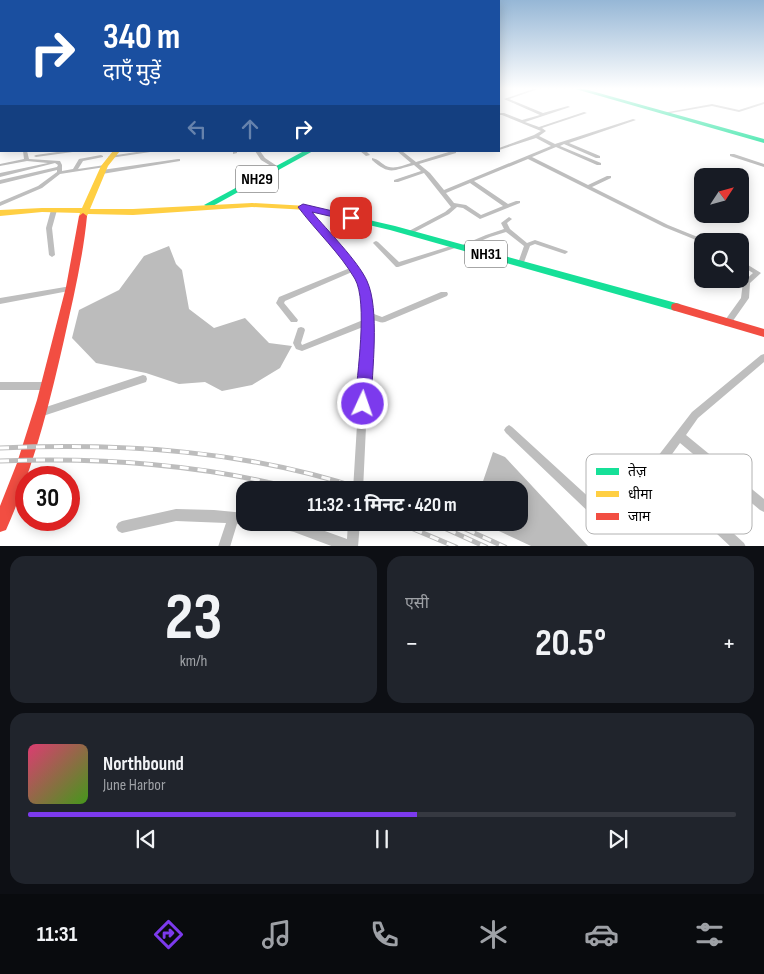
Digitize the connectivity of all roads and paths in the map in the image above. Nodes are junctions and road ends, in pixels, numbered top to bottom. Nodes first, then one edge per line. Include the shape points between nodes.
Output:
1 (540, 113) edge
2 (549, 113) edge
3 (557, 113) edge
4 (583, 113) edge
5 (667, 113) edge
6 (500, 114) edge
7 (544, 115) junction
8 (569, 118) junction
9 (634, 120) dead end
10 (523, 122) junction
11 (539, 128) junction
12 (536, 136) junction
13 (764, 141) edge
14 (565, 143) junction
15 (556, 146) junction
16 (500, 149) edge
17 (66, 152) edge
18 (151, 152) edge
19 (258, 152) edge
20 (308, 152) edge
21 (364, 152) edge
22 (400, 152) edge
23 (454, 152) edge
24 (53, 153) edge
25 (26, 155) edge
26 (368, 155) dead end
27 (732, 155) dead end
28 (528, 157) junction
29 (598, 157) dead end
30 (178, 160) dead end
31 (374, 160) dead end
32 (107, 161) edge
33 (58, 162) junction
34 (415, 164) junction
35 (599, 164) dead end
36 (0, 165) edge
37 (764, 166) edge
38 (278, 168) junction
39 (75, 170) junction
40 (60, 171) junction
41 (425, 171) junction
42 (9, 173) junction
43 (0, 175) edge
44 (609, 177) dead end
45 (9, 180) junction
46 (396, 181) dead end
47 (470, 181) junction
48 (0, 182) edge
49 (587, 187) junction
50 (444, 192) junction
51 (518, 202) dead end
52 (0, 204) edge
53 (454, 205) junction
54 (507, 206) junction
55 (303, 207) junction
56 (204, 208) junction
57 (54, 210) junction
58 (83, 212) junction
59 (0, 213) edge
60 (509, 219) dead end
61 (507, 230) junction
62 (410, 233) junction
63 (694, 237) edge
64 (376, 243) dead end
65 (526, 245) junction
66 (459, 247) junction
67 (565, 252) dead end
68 (52, 255) dead end
69 (521, 263) junction
70 (749, 268) edge
71 (354, 269) junction
72 (749, 280) edge
73 (71, 288) junction
74 (746, 288) edge
75 (444, 294) dead end
76 (0, 301) edge
77 (294, 320) dead end
78 (367, 320) junction
79 (728, 323) junction
80 (301, 330) dead end
81 (764, 333) edge
82 (764, 357) edge
83 (143, 378) dead end
84 (0, 386) edge
85 (46, 386) junction
86 (40, 413) junction
87 (509, 430) dead end
88 (679, 436) junction
89 (666, 454) edge
90 (701, 454) edge
91 (358, 481) edge
92 (14, 495) junction
93 (752, 496) edge
94 (0, 497) edge
95 (586, 500) edge
96 (764, 506) edge
97 (232, 518) junction
98 (236, 518) edge
99 (0, 524) edge
100 (122, 527) dead end
101 (308, 531) edge
102 (353, 531) edge
103 (727, 534) edge
104 (224, 546) edge
105 (352, 546) edge
106 (740, 546) edge

1 - 7 street
2 - 7 street
3 - 8 street
4 - 8 street
5 - 13 main road
6 - 10 street
7 - 10 street
8 - 11 street
9 - 14 street
10 - 11 street
11 - 12 street via 544,131
12 - 15 street
12 - 16 street
14 - 15 street
14 - 29 street
15 - 28 street
15 - 35 street
17 - 24 street
18 - 32 street
19 - 38 street
20 - 38 main road, NH29
21 - 26 street
22 - 34 street
23 - 34 street
24 - 25 street
25 - 33 street
25 - 36 street
27 - 37 street
28 - 47 street
28 - 49 street
30 - 32 street
31 - 34 street via 390,171
32 - 39 street
32 - 39 street via 81,160
32 - 58 main road
33 - 40 street
33 - 42 street
34 - 41 street
38 - 56 main road, NH29
39 - 40 street
40 - 45 street
40 - 52 street via 40,187
41 - 46 street
41 - 50 street
42 - 43 street
42 - 45 street
44 - 49 street
45 - 48 street
47 - 50 street
47 - 54 street
49 - 63 street
50 - 53 street
51 - 54 street
53 - 54 street via 464,206 480,217
53 - 62 street via 447,214
55 - 56 main road, NH31
55 - 62 main road, NH31
55 - 71 street
56 - 58 main road, NH31
57 - 58 main road, NH31
57 - 59 main road, NH31
57 - 68 street via 49,228
58 - 73 main road
60 - 61 street via 504,223
61 - 65 street
61 - 66 street
62 - 66 main road, NH31
64 - 66 street via 398,265
65 - 67 street via 535,242
65 - 69 street
66 - 69 main road, NH31
69 - 79 main road, NH31
70 - 72 street via 758,273
71 - 77 street via 282,299 280,304
71 - 78 street via 365,291
73 - 76 street
73 - 85 main road
74 - 79 street via 745,298
75 - 78 street via 382,320 374,317
78 - 80 street via 302,348 298,343
78 - 91 street
79 - 81 main road, NH31
82 - 88 street via 695,415
83 - 86 street
84 - 85 street
85 - 86 main road
86 - 92 main road
87 - 95 street
88 - 89 street
88 - 90 street
92 - 94 street
92 - 99 main road
93 - 96 street
97 - 98 street
97 - 100 street via 176,515
97 - 104 street
101 - 105 street
102 - 105 street
103 - 106 street

